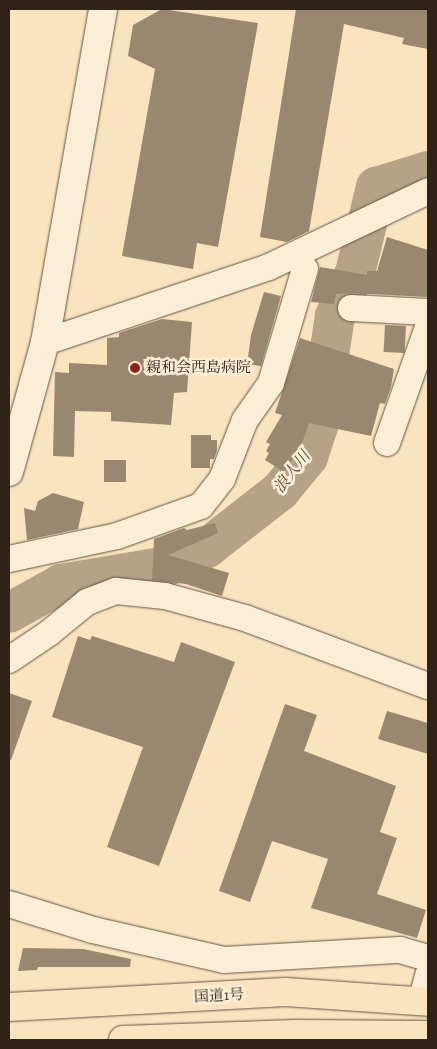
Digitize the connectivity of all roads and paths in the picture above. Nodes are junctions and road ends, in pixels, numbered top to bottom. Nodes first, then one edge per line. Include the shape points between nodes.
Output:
1 (103, 9) edge
2 (428, 191) edge
3 (305, 269) dead end
4 (351, 308) dead end
5 (428, 312) edge
6 (428, 327) edge
7 (45, 342) junction
8 (387, 443) dead end
9 (9, 472) edge
10 (9, 559) edge
11 (9, 660) edge
12 (428, 686) edge
13 (9, 904) edge
14 (428, 958) edge
15 (428, 975) edge
16 (425, 1002) edge
17 (9, 1007) edge
18 (383, 1033) junction
19 (428, 1035) edge
20 (123, 1040) edge
21 (355, 1040) edge

1 - 7 street
2 - 7 street via 269,267
3 - 10 street via 271,383 245,420 222,479 201,506 117,536
4 - 5 street
6 - 8 street
7 - 9 street
11 - 12 street via 49,634 87,602 116,591 165,596 245,618
13 - 14 street via 93,930 224,960 400,950
15 - 16 street
16 - 17 highway, 国道1号 via 286,992
18 - 19 highway
18 - 20 highway
18 - 21 street

